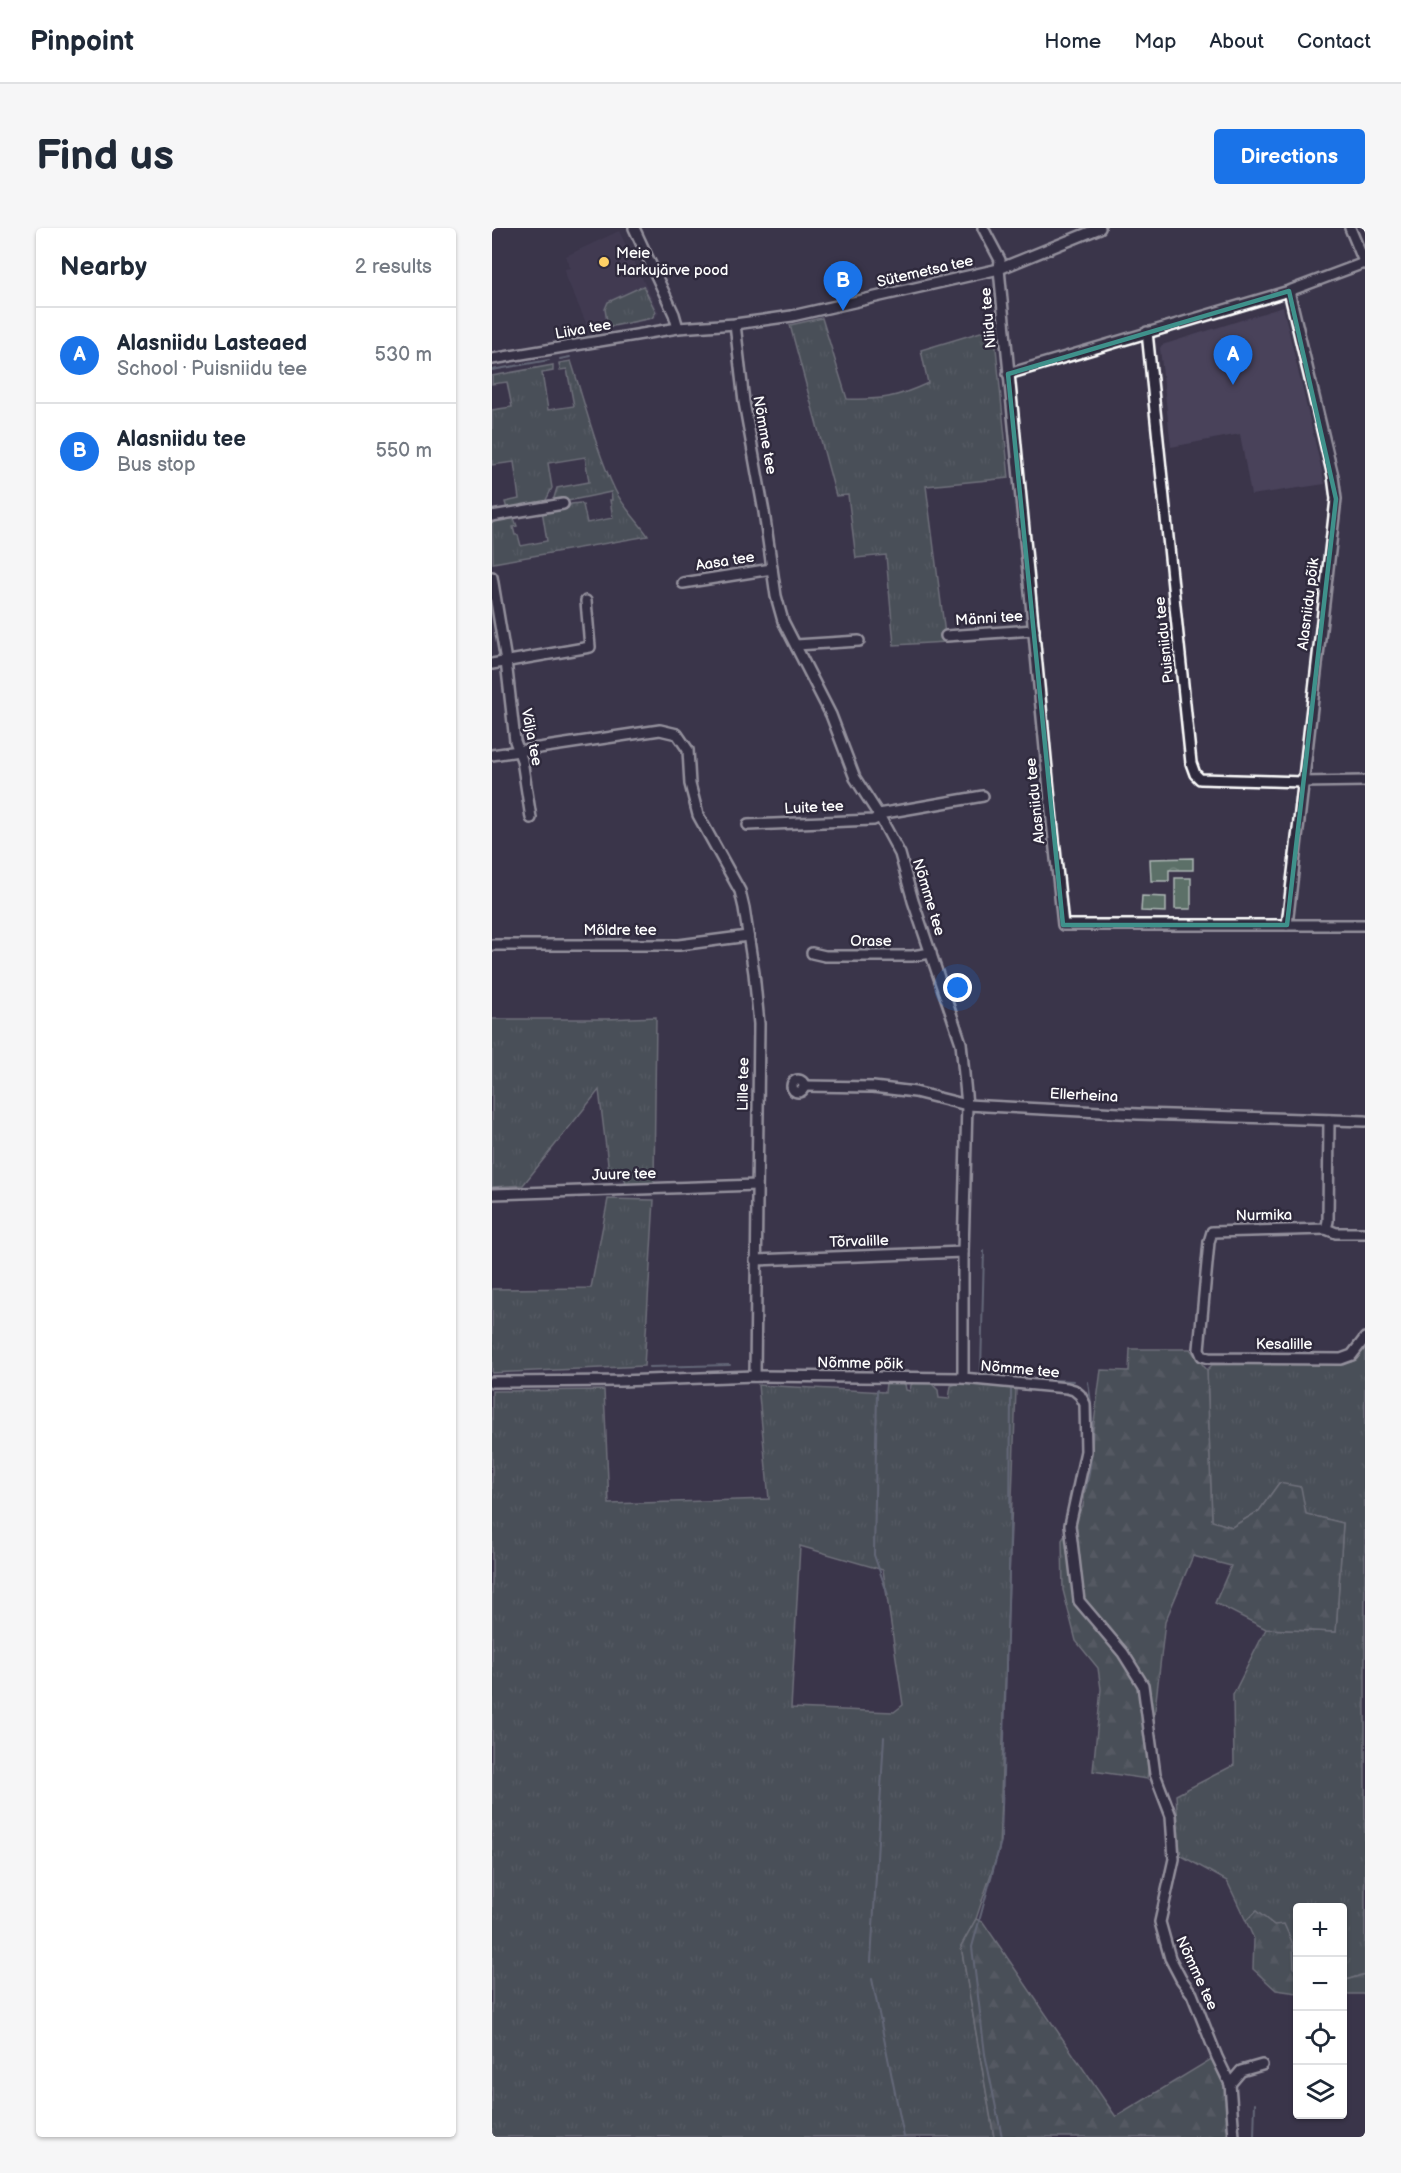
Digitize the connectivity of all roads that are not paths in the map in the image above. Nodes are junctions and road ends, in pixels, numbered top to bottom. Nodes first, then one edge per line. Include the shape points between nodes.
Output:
1 (634, 228) edge
2 (983, 228) edge
3 (1100, 228) edge
4 (1350, 228) edge
5 (1364, 264) edge
6 (999, 269) junction
7 (1289, 291) junction
8 (735, 324) junction
9 (678, 328) junction
10 (1147, 332) junction
11 (492, 359) edge
12 (1008, 374) junction
13 (563, 504) dead end
14 (492, 516) edge
15 (772, 569) junction
16 (492, 577) edge
17 (683, 583) dead end
18 (586, 600) dead end
19 (1034, 630) junction
20 (945, 636) dead end
21 (859, 641) dead end
22 (796, 645) junction
23 (506, 661) junction
24 (492, 663) edge
25 (519, 751) junction
26 (492, 755) edge
27 (1365, 781) edge
28 (1302, 782) junction
29 (982, 796) dead end
30 (880, 815) junction
31 (531, 818) dead end
32 (748, 825) dead end
33 (1287, 925) junction
34 (1365, 925) edge
35 (748, 936) junction
36 (492, 945) edge
37 (812, 953) dead end
38 (931, 953) junction
39 (804, 1086) dead end
40 (967, 1105) junction
41 (1329, 1120) junction
42 (1365, 1121) edge
43 (757, 1185) junction
44 (492, 1194) edge
45 (1326, 1229) junction
46 (1365, 1233) edge
47 (963, 1252) junction
48 (755, 1260) junction
49 (1365, 1338) edge
50 (1199, 1349) joint
51 (755, 1376) junction
52 (963, 1378) junction
53 (492, 1382) edge
54 (1262, 2065) dead end
55 (1230, 2084) junction
56 (1234, 2137) edge

1 - 9 street
2 - 6 street, Niidu tee via 1000,261
3 - 6 street, Sütemetsa tee
4 - 5 street
5 - 7 street
6 - 8 street, Sütemetsa tee via 792,316
6 - 12 street, Niidu tee
7 - 10 street
7 - 28 street, Alasniidu põik via 1336,499
8 - 9 street, Sütemetsa tee
8 - 15 street, Nõmme tee
9 - 11 street, Liiva tee
10 - 12 street
10 - 28 street, Puisniidu tee via 1191,763 1200,778
12 - 19 street, Alasniidu tee
13 - 14 street
15 - 17 street, Aasa tee
15 - 22 street, Nõmme tee via 783,621
16 - 23 street, Välja tee
18 - 23 street via 591,647
19 - 20 street, Männi tee
19 - 33 street, Alasniidu tee via 1063,925
21 - 22 street
22 - 30 street, Nõmme tee via 831,715 855,778
23 - 24 street
23 - 25 street, Välja tee
25 - 26 street, Lille tee
25 - 31 street, Välja tee
25 - 35 street, Lille tee via 660,730 677,734 688,750 690,784 698,815 740,891
27 - 28 street, Puisniidu tee
28 - 33 street, Alasniidu põik
29 - 30 street
30 - 32 street, Luite tee via 873,819
30 - 38 street, Nõmme tee via 900,854
33 - 34 street, Alasniidu tee
35 - 36 street, Möldre tee via 679,945
35 - 43 street, Lille tee via 759,1024
37 - 38 street, Orase
38 - 40 street, Nõmme tee via 961,1043
39 - 40 street, Ellerheina via 873,1087
40 - 41 street, Ellerheina
40 - 47 street, Nõmme tee
41 - 42 street, Ellerheina
41 - 45 street
43 - 44 street, Juure tee
43 - 48 street, Lille tee
45 - 46 street
45 - 50 street, Nurmika via 1212,1232
47 - 48 street, Tõrvalille
47 - 52 street, Nõmme tee
48 - 51 street, Lille tee
49 - 50 street, Kesalille via 1352,1355 1341,1359 1209,1358 1202,1356
51 - 52 street, Nõmme põik
51 - 53 street
52 - 55 street, Nõmme tee via 1067,1388 1080,1395 1085,1404 1086,1451 1070,1525 1079,1601 1123,1653 1143,1685 1155,1774 1171,1816 1173,1838 1174,1859 1160,1922 1170,1958 1192,1994
54 - 55 street via 1241,2072
55 - 56 street, Nõmme tee

